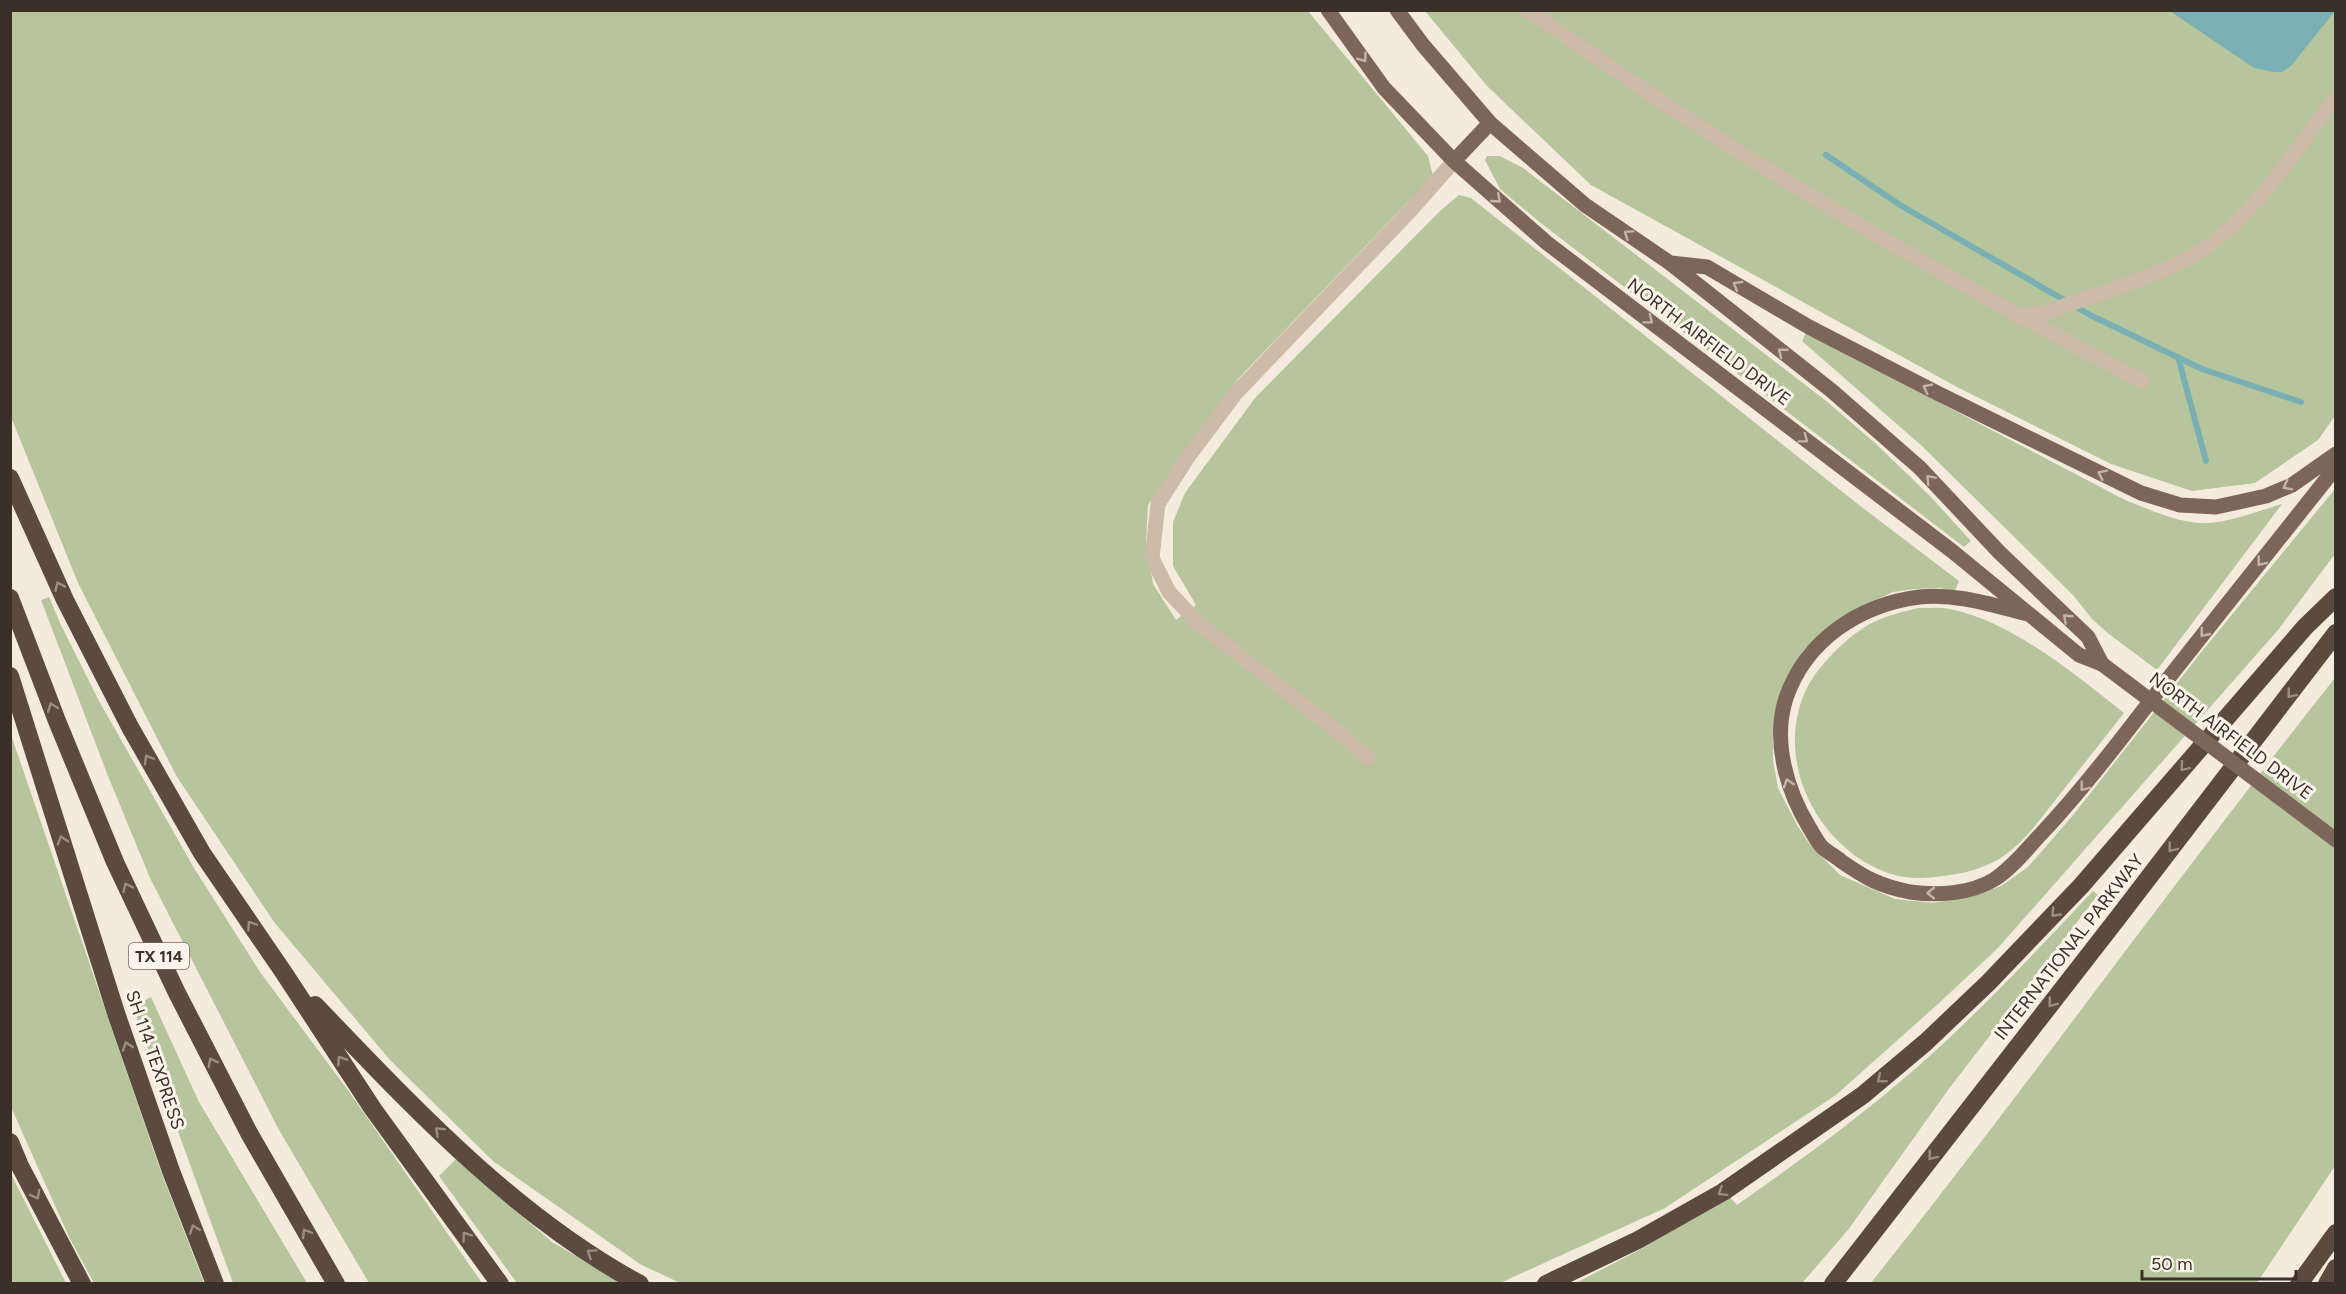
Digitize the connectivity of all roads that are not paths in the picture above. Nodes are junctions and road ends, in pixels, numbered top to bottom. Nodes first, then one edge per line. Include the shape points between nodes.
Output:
1 (1328, 10) edge
2 (1397, 10) edge
3 (1527, 10) edge
4 (2336, 97) edge
5 (1490, 123) junction
6 (1454, 161) junction
7 (1670, 263) junction
8 (2016, 316) junction
9 (2142, 381) dead end
10 (2336, 454) edge
11 (2336, 467) edge
12 (10, 478) edge
13 (2336, 597) edge
14 (10, 598) edge
15 (2028, 614) junction
16 (2336, 633) edge
17 (2102, 664) junction
18 (10, 676) edge
19 (1368, 758) dead end
20 (2336, 840) edge
21 (284, 973) junction
22 (10, 1142) edge
23 (2336, 1233) edge
24 (2336, 1268) edge
25 (82, 1284) edge
26 (215, 1284) edge
27 (336, 1284) edge
28 (500, 1284) edge
29 (640, 1284) edge
30 (1546, 1284) edge
31 (1833, 1284) edge
32 (2299, 1284) edge
33 (2326, 1284) edge

1 -> 6 main road, NORTH AIRFIELD DRIVE via 1384,88
2 - 5 main road, NORTH AIRFIELD DRIVE
3 - 8 lane via 1702,128 1841,215
4 - 8 lane via 2242,218 2211,244 2181,261 2046,313
5 - 6 main road
7 -> 5 main road, NORTH AIRFIELD DRIVE via 1585,205
6 -> 15 main road, NORTH AIRFIELD DRIVE via 1547,243 1952,551
6 - 19 lane via 1236,393 1158,504 1152,558 1169,592 1199,624
10 -> 7 main road via 2292,485 2266,496 2216,507 2180,506 2141,493 1939,394 1809,327 1707,267
17 -> 7 main road, NORTH AIRFIELD DRIVE via 2088,637 1999,552 1920,468 1832,391
8 - 9 lane
11 -> 15 main road via 2078,794 2015,863 1993,880 1956,893 1924,894 1887,888 1822,847 1796,805 1785,776 1781,725 1786,699 1815,648 1828,634 1878,606 1920,597 1963,597
21 -> 12 highway via 202,853 130,728 65,600
13 -> 30 highway via 2305,627 2081,886 1926,1042 1863,1095 1723,1192 1638,1240
27 -> 14 highway, TX 114 via 249,1133 176,991 115,862
15 - 17 main road, NORTH AIRFIELD DRIVE via 2079,655
16 -> 31 highway, INTERNATIONAL PARKWAY
17 - 20 main road, NORTH AIRFIELD DRIVE, bridge
26 -> 18 highway, SH 114 TEXPRESS via 116,1013
28 -> 21 highway via 374,1109
29 -> 21 highway via 553,1228 466,1156 396,1090
22 -> 25 highway
23 - 32 highway
24 - 33 highway

